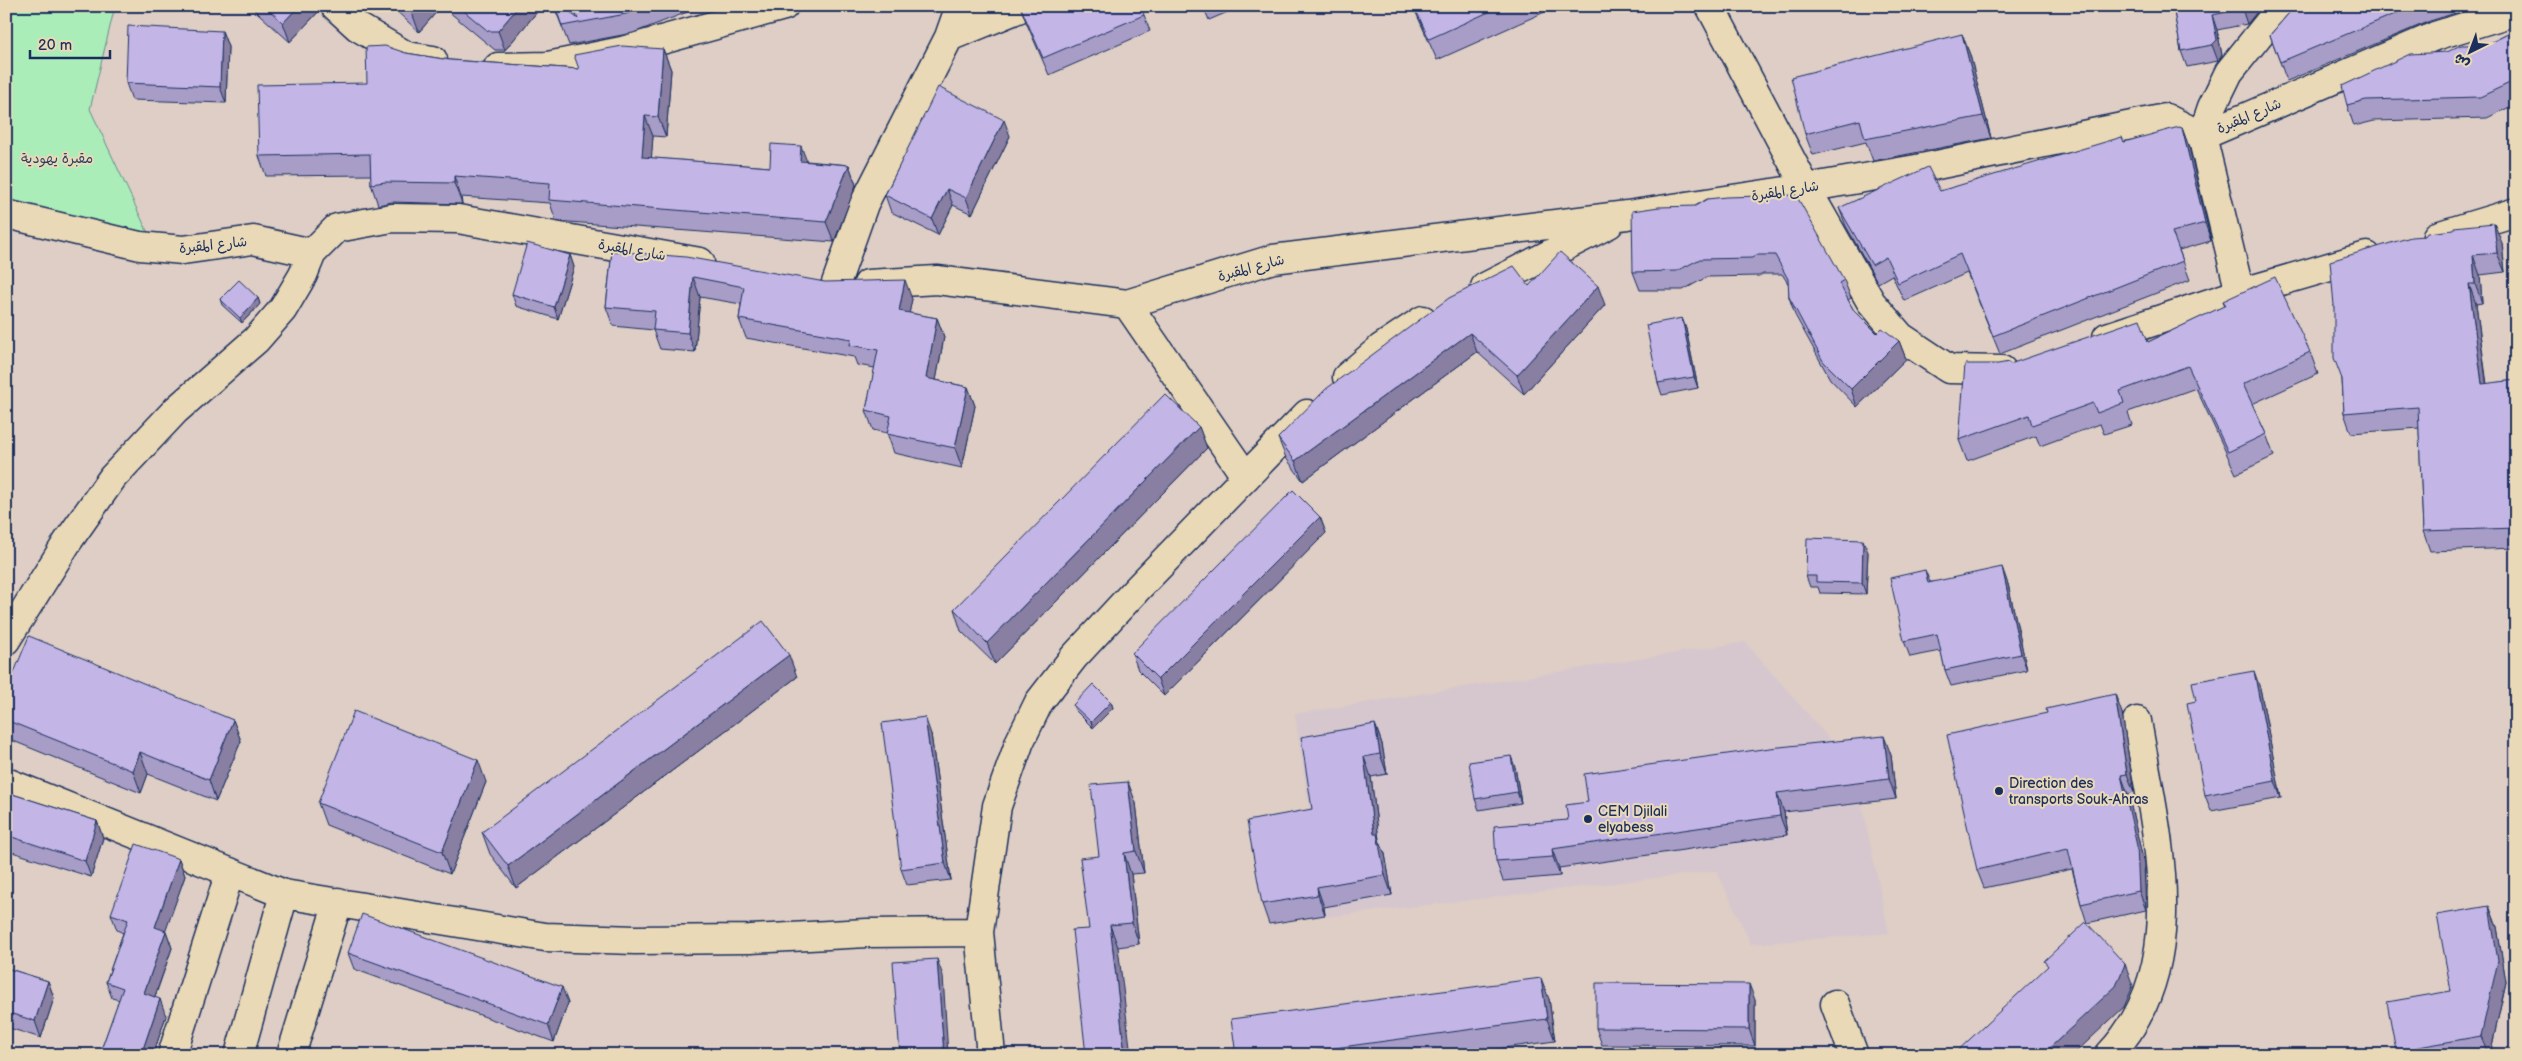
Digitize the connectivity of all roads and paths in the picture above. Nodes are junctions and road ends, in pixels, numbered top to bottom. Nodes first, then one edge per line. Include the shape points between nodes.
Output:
1 (335, 6) edge
2 (784, 6) edge
3 (960, 6) edge
4 (1025, 6) edge
5 (1710, 6) edge
6 (2282, 6) edge
7 (2516, 11) edge
8 (948, 37) junction
9 (2202, 136) junction
10 (1806, 188) junction
11 (2516, 212) edge
12 (6, 214) edge
13 (1627, 215) junction
14 (312, 254) junction
15 (729, 267) edge
16 (806, 281) edge
17 (835, 286) junction
18 (2240, 292) junction
19 (1127, 304) junction
20 (2081, 345) edge
21 (2025, 364) edge
22 (1246, 477) junction
23 (6, 640) edge
24 (2137, 721) dead end
25 (6, 782) edge
26 (230, 872) junction
27 (284, 894) junction
28 (338, 902) junction
29 (979, 932) junction
30 (1835, 1004) dead end
31 (172, 1055) edge
32 (238, 1055) edge
33 (291, 1055) edge
34 (992, 1055) edge
35 (1854, 1055) edge
36 (2109, 1055) edge

1 - 2 street via 358,27 407,56 463,64 548,66 640,46
3 - 8 street
4 - 8 street
5 - 10 street
6 - 9 street via 2229,72
7 - 9 street, شارع المقبرة via 2434,36
8 - 17 street via 864,204
9 - 10 street, شارع المقبرة via 2166,118 1922,168
9 - 18 street
10 - 13 street, شارع المقبرة
10 - 21 street via 1871,302 1901,337 1949,368 2006,370
11 - 18 street
12 - 14 street, شارع المقبرة via 140,246 183,250 253,240
13 - 19 street, شارع المقبرة via 1273,260
13 - 22 street via 1455,301 1381,348 1326,394
14 - 15 street, شارع المقبرة via 337,228 392,218 458,219
14 - 23 street via 282,309 256,340 176,410 113,477
16 - 17 street, شارع المقبرة
17 - 19 street, شارع المقبرة via 937,280
18 - 20 street
19 - 22 street
22 - 29 street via 1074,657 1039,702 1020,741 997,806
24 - 36 street via 2162,879 2160,951 2148,994 2129,1030
25 - 26 street
26 - 27 street
26 - 31 street
27 - 28 street
27 - 32 street
28 - 29 street via 545,937 750,939
28 - 33 street
29 - 34 street
30 - 35 street

